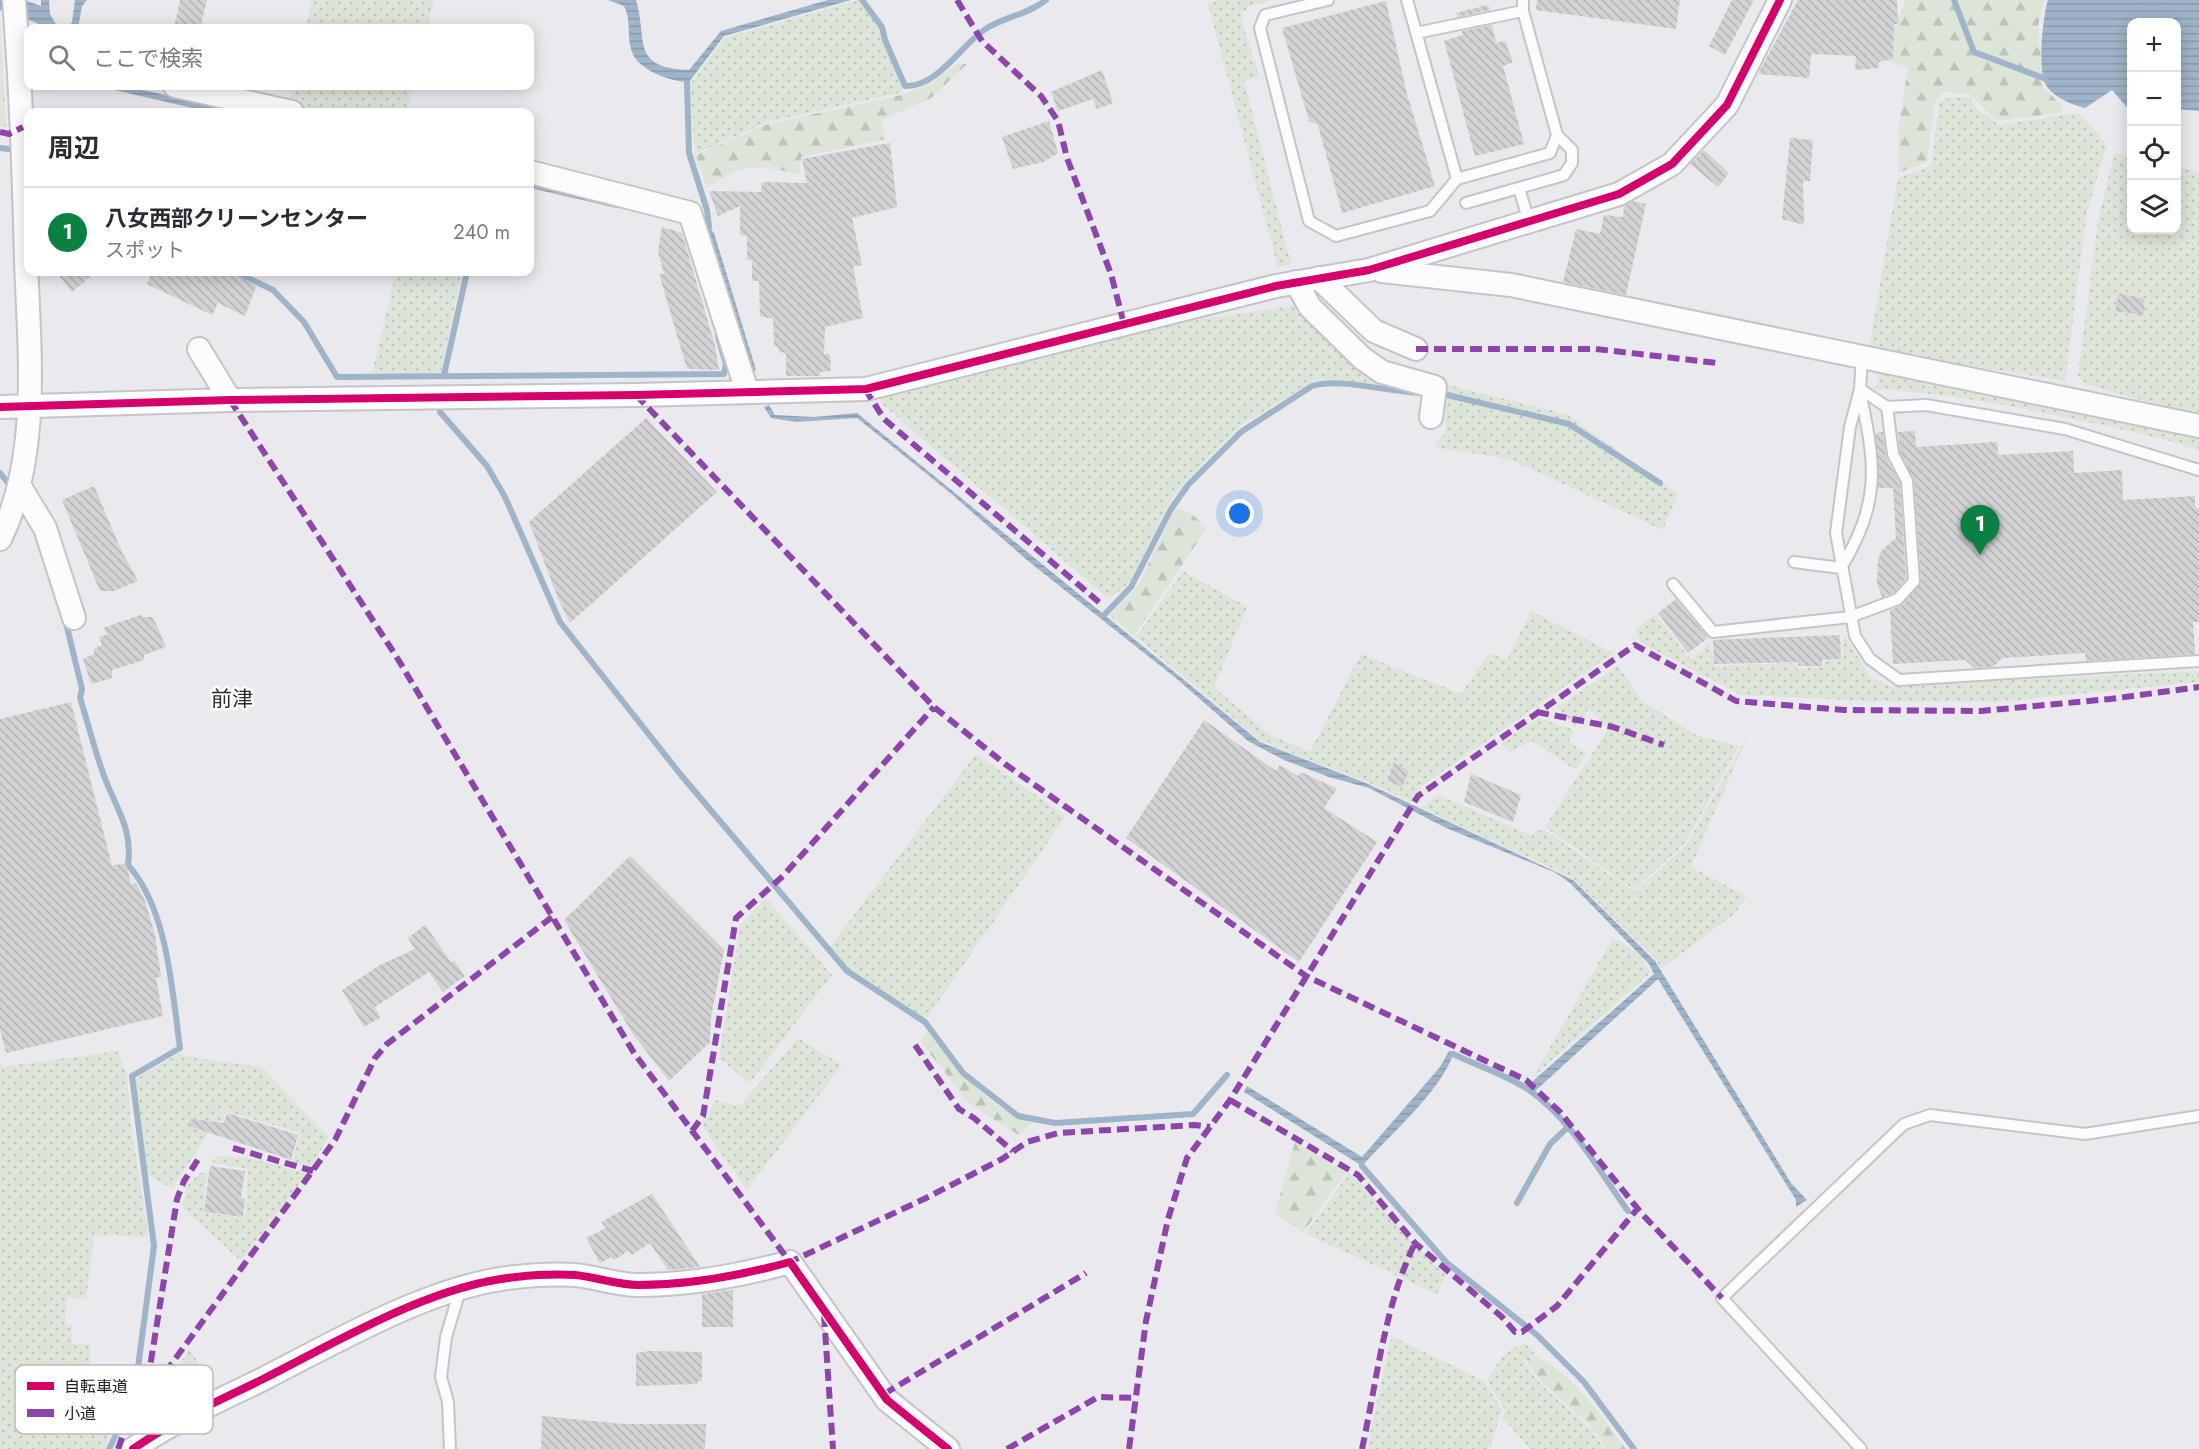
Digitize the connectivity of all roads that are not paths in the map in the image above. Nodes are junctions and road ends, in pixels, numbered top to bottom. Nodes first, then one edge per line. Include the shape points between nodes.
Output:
1 (14, 0) edge
2 (1328, 0) edge
3 (1407, 0) edge
4 (1780, 0) edge
5 (1523, 5) edge
6 (1416, 33) junction
7 (23, 51) edge
8 (193, 90) edge
9 (24, 108) edge
10 (274, 108) edge
11 (1557, 135) junction
12 (534, 173) edge
13 (1457, 179) junction
14 (1519, 188) junction
15 (1466, 202) dead end
16 (1529, 222) junction
17 (1370, 270) junction
18 (27, 276) edge
19 (1319, 278) junction
20 (1296, 282) junction
21 (199, 349) dead end
22 (1416, 349) dead end
23 (1862, 357) junction
24 (1860, 389) junction
25 (747, 391) junction
26 (230, 400) junction
27 (30, 406) junction
28 (0, 407) edge
29 (1887, 407) junction
30 (1431, 417) dead end
31 (2199, 426) edge
32 (2199, 470) edge
33 (19, 485) junction
34 (0, 538) edge
35 (1794, 562) dead end
36 (1841, 568) junction
37 (1673, 584) dead end
38 (1850, 617) junction
39 (74, 618) dead end
40 (2199, 661) edge
41 (2199, 1116) edge
42 (461, 1287) junction
43 (213, 1404) edge
44 (154, 1434) edge
45 (134, 1449) edge
46 (450, 1449) edge
47 (948, 1449) edge
48 (1861, 1449) edge

1 - 7 street
2 - 13 lane via 1265,15 1260,28 1309,221 1336,236 1430,212
3 - 6 lane
4 - 16 street via 1727,105 1672,164 1619,194
5 - 6 lane
5 - 11 lane
6 - 13 lane
7 - 9 street
8 - 10 street
11 - 13 lane via 1550,153
11 - 14 lane via 1572,150 1572,163 1564,175
12 - 25 street via 690,213
14 - 15 lane
14 - 16 lane
16 - 17 street
17 - 19 street
17 - 23 street via 1511,285
18 - 27 street
19 - 20 street
19 - 22 street via 1374,331
20 - 25 street via 866,389
20 - 30 street via 1310,307 1362,358 1382,372 1435,387
21 - 26 street
23 - 24 lane
23 - 31 street
24 - 29 lane
24 - 36 lane via 1850,427 1836,533
24 - 36 lane via 1873,482 1869,511
25 - 26 street via 636,396
26 - 27 street
27 - 28 street
27 - 33 street
29 - 32 lane via 1926,405 2065,429
29 - 38 lane via 1893,454 1907,481 1914,580 1898,600
33 - 34 street
33 - 39 street via 45,528
35 - 36 lane
36 - 38 lane
37 - 38 lane via 1713,632
38 - 40 lane via 1855,636 1870,659 1899,680
41 - 48 lane via 2085,1134 1930,1115 1904,1124 1722,1298
42 - 43 street via 412,1306
42 - 46 lane via 446,1337 441,1377 448,1402
42 - 47 street via 515,1277 574,1275 635,1285 697,1282 790,1263 887,1400
44 - 45 street

